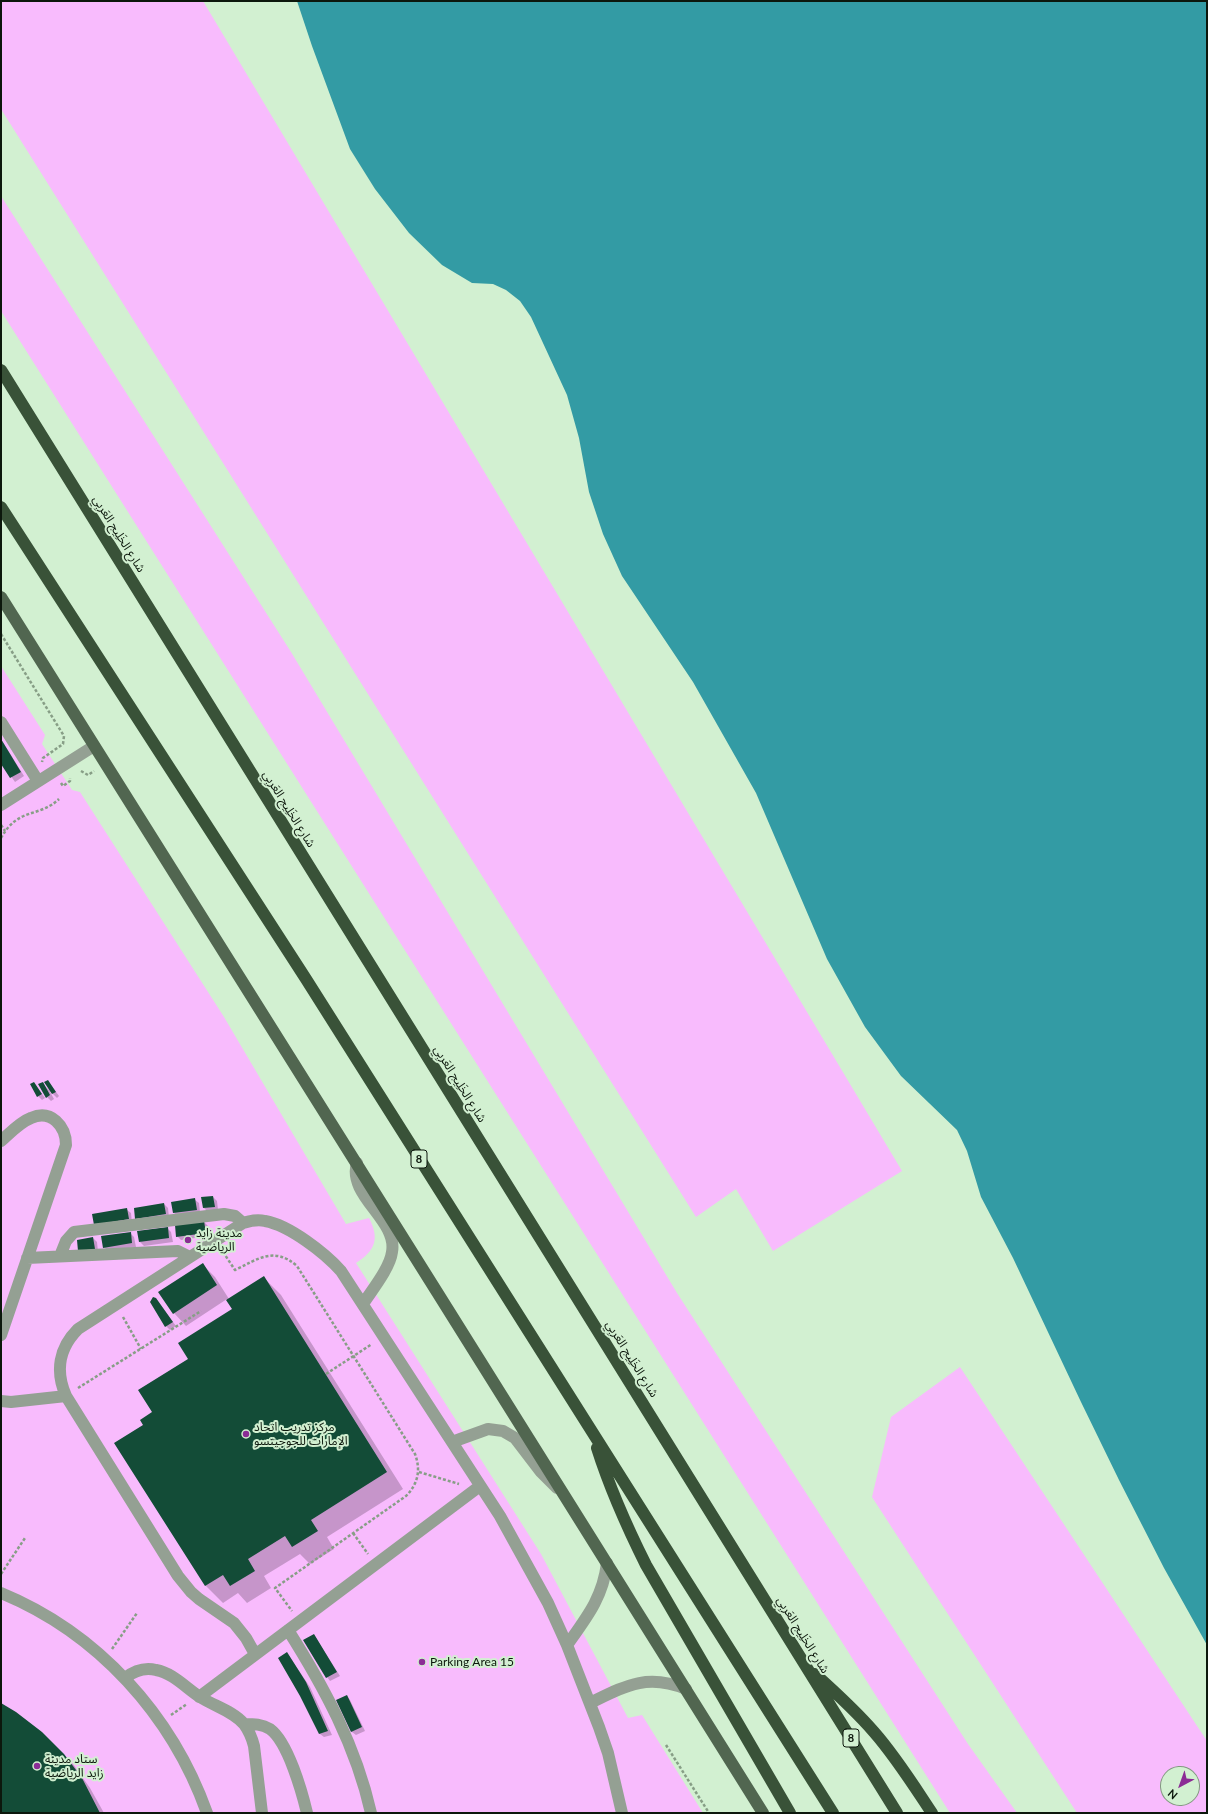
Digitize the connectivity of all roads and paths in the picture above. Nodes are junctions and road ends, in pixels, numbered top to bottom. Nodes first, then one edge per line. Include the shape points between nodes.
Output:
1 (1, 370) edge
2 (1, 507) edge
3 (1, 597) edge
4 (1, 634) edge
5 (1, 722) edge
6 (94, 746) junction
7 (49, 774) junction
8 (38, 781) junction
9 (59, 799) dead end
10 (1, 805) edge
11 (1, 825) edge
12 (5, 831) junction
13 (1, 838) edge
14 (1, 1140) edge
15 (357, 1163) junction
16 (243, 1223) junction
17 (216, 1240) junction
18 (60, 1256) junction
19 (190, 1257) junction
20 (27, 1258) junction
21 (363, 1304) junction
22 (115, 1305) junction
23 (201, 1311) dead end
24 (1, 1335) edge
25 (384, 1336) junction
26 (141, 1348) junction
27 (353, 1356) junction
28 (326, 1374) dead end
29 (66, 1396) junction
30 (1, 1401) edge
31 (593, 1433) junction
32 (452, 1442) junction
33 (418, 1472) junction
34 (480, 1486) junction
35 (468, 1494) junction
36 (565, 1495) junction
37 (353, 1533) junction
38 (25, 1538) dead end
39 (607, 1563) junction
40 (375, 1564) junction
41 (1, 1574) edge
42 (1, 1593) edge
43 (137, 1613) dead end
44 (299, 1622) junction
45 (288, 1630) junction
46 (568, 1645) junction
47 (255, 1654) junction
48 (105, 1658) junction
49 (804, 1663) junction
50 (125, 1678) junction
51 (686, 1689) junction
52 (199, 1697) junction
53 (590, 1703) junction
54 (160, 1721) junction
55 (244, 1724) junction
56 (666, 1745) dead end
57 (207, 1813) edge
58 (262, 1813) edge
59 (307, 1813) edge
60 (371, 1813) edge
61 (622, 1813) edge
62 (709, 1813) edge
63 (763, 1813) edge
64 (790, 1813) edge
65 (833, 1813) edge
66 (897, 1813) edge
67 (932, 1813) edge

1 - 49 highway, شارع الخَلِيج العَربِي / 8
2 - 31 highway, 8 via 285,946
3 - 6 main road
4 - 7 path via 64,736 63,744 42,761
5 - 8 lane
6 - 7 lane
6 - 15 main road
7 - 8 lane
8 - 10 lane
9 - 12 path via 45,809 20,817
11 - 12 path
12 - 13 path
14 - 20 lane via 30,1118 39,1115 56,1120 63,1127 66,1136 66,1145
15 - 21 lane via 355,1174 358,1185 387,1230 393,1247 390,1259
15 - 36 main road
16 - 17 lane
16 - 18 lane via 235,1216 224,1214 74,1232
16 - 21 lane via 254,1220 275,1224 311,1244 341,1271
17 - 19 lane
17 - 27 path via 235,1270 260,1257 270,1255 280,1256 297,1266
18 - 19 lane via 178,1251
18 - 20 lane
19 - 22 lane
20 - 24 lane
21 - 25 lane
22 - 26 path
22 - 29 lane via 78,1329 65,1345 60,1376
23 - 26 path
25 - 27 path
25 - 32 lane
26 - 29 path
27 - 28 path
27 - 33 path via 414,1454
29 - 30 lane
29 - 47 lane via 184,1584 198,1599 234,1623
31 - 64 highway via 607,1481 646,1565
31 - 65 highway, 8
32 - 34 lane
32 - 36 lane via 488,1429 503,1431 520,1444 540,1472
33 - 35 path via 461,1485
33 - 37 path via 413,1489 406,1496
34 - 35 lane
34 - 46 lane via 531,1570
35 - 40 lane
36 - 39 main road
37 - 40 path
37 - 44 path via 275,1588
38 - 41 path
39 - 46 lane via 597,1601
39 - 51 main road
40 - 44 lane
42 - 48 lane via 57,1622
43 - 48 path
44 - 45 lane
45 - 47 lane
45 - 60 lane via 318,1677 342,1727 362,1778
46 - 53 lane
47 - 52 lane
48 - 50 lane
49 - 66 highway, شارع الخَلِيج العَربِي / 8
49 - 67 highway via 874,1732
50 - 52 lane via 137,1671 158,1670
50 - 54 lane
51 - 53 lane via 663,1682 638,1682
51 - 63 main road
52 - 54 path
52 - 55 lane via 231,1713
53 - 61 lane via 608,1753
54 - 57 lane via 190,1771
55 - 58 lane via 254,1746
55 - 59 lane via 264,1726 280,1739
56 - 62 path

